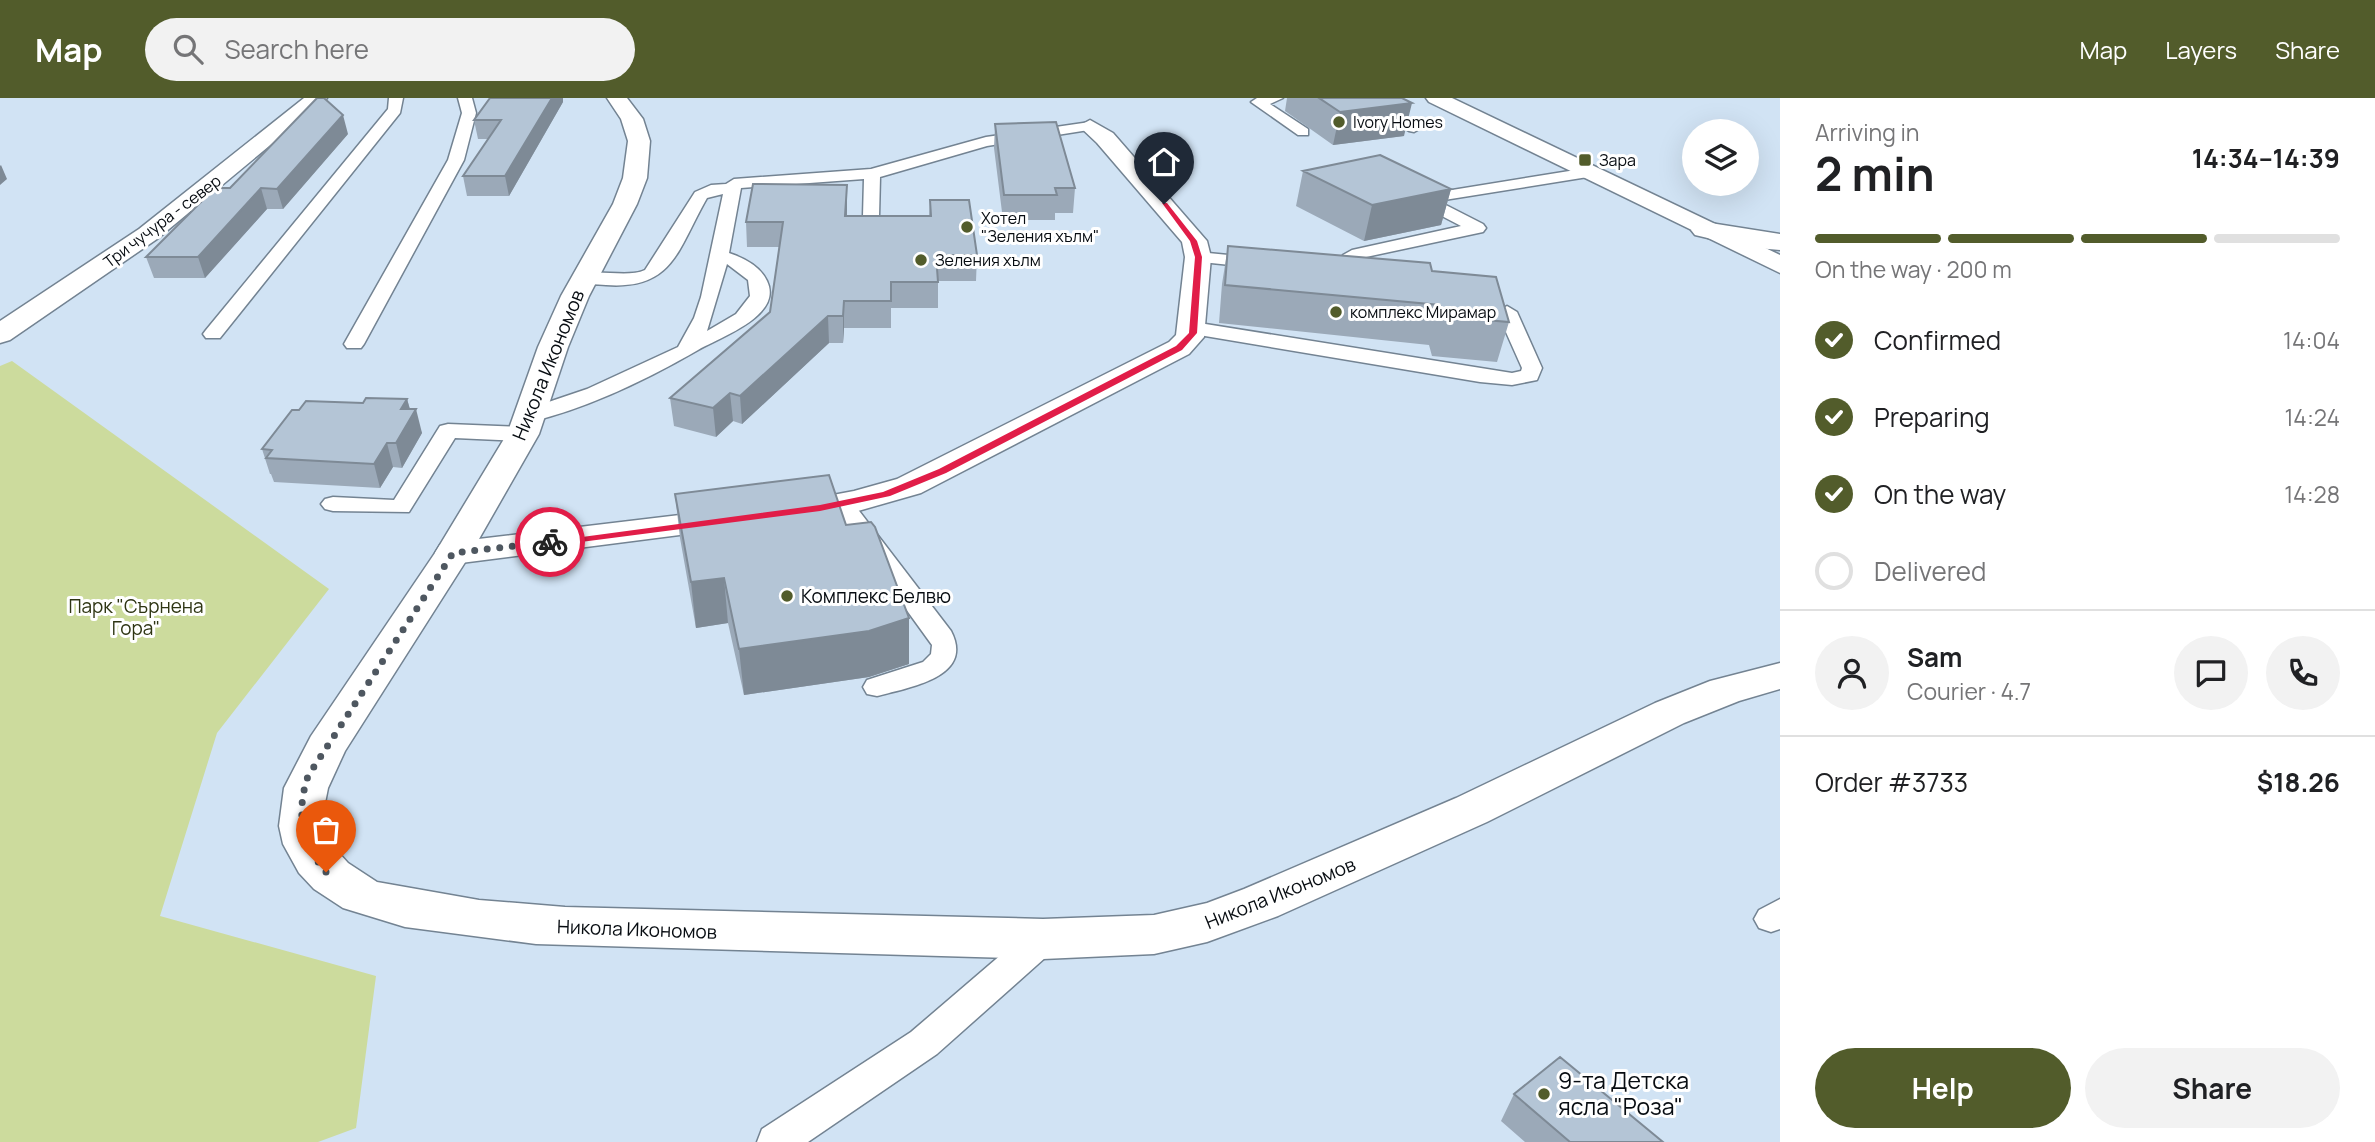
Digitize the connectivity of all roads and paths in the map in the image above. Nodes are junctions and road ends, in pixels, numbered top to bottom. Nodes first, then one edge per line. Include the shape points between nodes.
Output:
1 (317, 98) edge
2 (396, 98) edge
3 (465, 98) edge
4 (617, 98) edge
5 (1276, 98) edge
6 (1362, 98) edge
7 (1436, 98) edge
8 (1090, 126) joint
9 (1414, 128) edge
10 (1303, 132) dead end
11 (1588, 173) junction
12 (873, 174) junction
13 (733, 189) junction
14 (871, 216) edge
15 (1704, 230) junction
16 (1780, 242) edge
17 (717, 255) junction
18 (1352, 255) edge
19 (1198, 257) junction
20 (1281, 264) edge
21 (1780, 265) edge
22 (585, 278) junction
23 (1507, 312) edge
24 (1193, 328) junction
25 (0, 334) edge
26 (214, 334) dead end
27 (354, 344) dead end
28 (690, 346) junction
29 (527, 425) junction
30 (334, 504) dead end
31 (842, 504) junction
32 (453, 553) junction
33 (1780, 676) edge
34 (877, 687) dead end
35 (1043, 939) junction
36 (776, 1142) edge

1 - 25 street, Три чучура - север via 148,234
2 - 26 lane via 395,110
3 - 27 lane via 469,113 456,160
4 - 22 street, Никола Икономов via 636,130 638,165 625,204
5 - 10 lane via 1258,102
6 - 9 lane
7 - 11 street
8 - 12 lane via 986,142
8 - 19 street via 1164,204 1194,241
11 - 15 street
11 - 18 lane via 1421,199 1477,228
12 - 13 lane via 734,184
12 - 14 lane
13 - 17 lane
13 - 22 lane via 701,195 652,274 635,279
15 - 16 street
15 - 21 street
17 - 28 lane via 706,312
17 - 28 lane via 752,270 760,281 760,294 736,323
19 - 20 lane
19 - 24 street
22 - 29 street, Никола Икономов via 552,346
23 - 24 lane via 1532,368 1530,376 1480,376
24 - 31 street via 1179,348 942,471 886,494
28 - 29 lane
29 - 30 lane via 448,431 401,507
29 - 32 street, Никола Икономов
31 - 32 street
31 - 34 lane via 945,645 944,657 933,668
32 - 35 street, Никола Икономов via 326,747 302,793 302,828 313,857 353,892 393,906 477,922
33 - 35 street, Никола Икономов via 1742,685 1660,719 1472,810 1217,921 1113,939
35 - 36 lane via 924,1043

